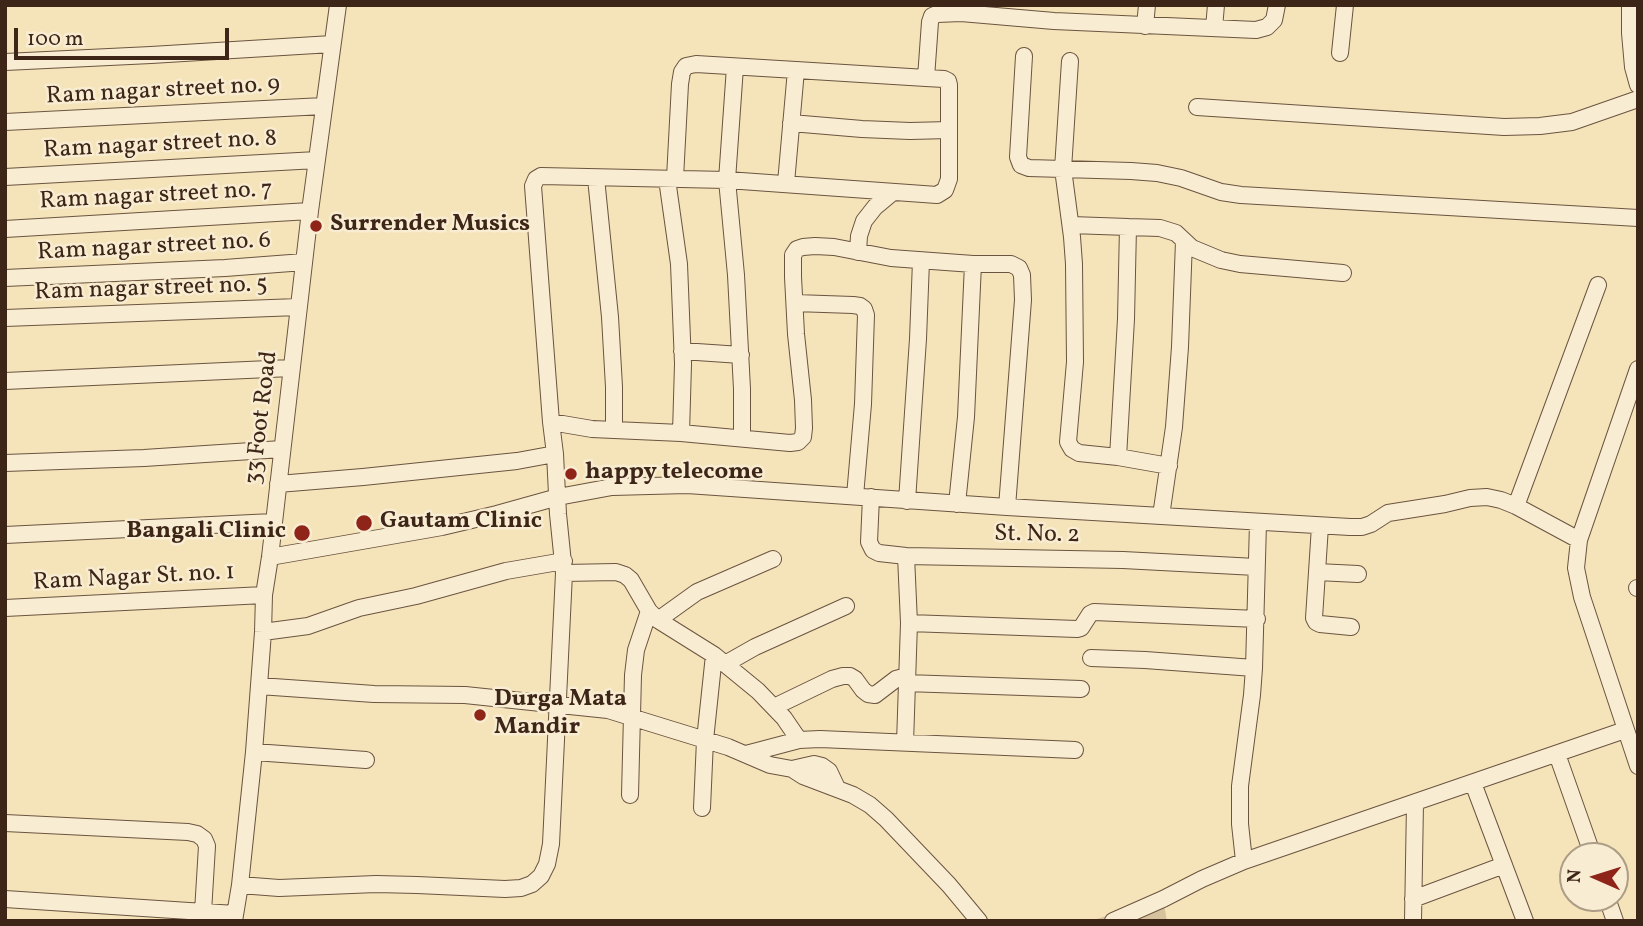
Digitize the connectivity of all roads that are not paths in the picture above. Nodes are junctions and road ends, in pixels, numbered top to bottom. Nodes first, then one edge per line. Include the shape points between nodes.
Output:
1 (338, 5) edge
2 (1147, 5) edge
3 (1216, 5) edge
4 (1277, 5) edge
5 (1345, 5) edge
6 (1630, 5) edge
7 (961, 9) edge
8 (1145, 26) junction
9 (1214, 28) junction
10 (332, 44) junction
11 (1340, 53) dead end
12 (1024, 56) dead end
13 (1070, 61) dead end
14 (5, 62) edge
15 (735, 67) junction
16 (796, 70) junction
17 (926, 78) junction
18 (1638, 85) edge
19 (1638, 99) edge
20 (324, 106) junction
21 (1197, 107) dead end
22 (5, 122) edge
23 (791, 123) junction
24 (948, 130) junction
25 (317, 160) junction
26 (1063, 169) junction
27 (5, 177) edge
28 (596, 178) junction
29 (671, 178) junction
30 (727, 180) junction
31 (786, 183) junction
32 (893, 192) junction
33 (310, 211) junction
34 (1638, 218) edge
35 (1071, 225) junction
36 (1128, 227) junction
37 (5, 229) edge
38 (1184, 241) junction
39 (858, 252) junction
40 (921, 261) junction
41 (304, 262) junction
42 (973, 264) junction
43 (1343, 273) dead end
44 (5, 278) edge
45 (1598, 285) dead end
46 (795, 303) junction
47 (298, 307) junction
48 (5, 318) edge
49 (682, 351) junction
50 (741, 355) junction
51 (292, 368) junction
52 (1638, 369) edge
53 (5, 381) edge
54 (551, 422) junction
55 (614, 430) junction
56 (681, 433) junction
57 (742, 438) junction
58 (282, 449) junction
59 (555, 454) junction
60 (1118, 457) junction
61 (5, 463) edge
62 (1169, 466) junction
63 (278, 484) junction
64 (558, 497) junction
65 (863, 497) junction
66 (907, 501) junction
67 (957, 504) junction
68 (1516, 506) junction
69 (1007, 507) junction
70 (1161, 516) junction
71 (273, 522) junction
72 (1258, 523) junction
73 (1320, 526) junction
74 (5, 535) edge
75 (1579, 540) junction
76 (906, 556) junction
77 (270, 557) junction
78 (773, 559) dead end
79 (564, 567) junction
80 (1256, 567) junction
81 (1317, 572) junction
82 (1358, 574) dead end
83 (264, 595) junction
84 (846, 606) dead end
85 (5, 608) edge
86 (653, 615) junction
87 (1257, 620) junction
88 (909, 624) junction
89 (1351, 627) dead end
90 (263, 632) junction
91 (1091, 658) dead end
92 (719, 659) junction
93 (1254, 668) junction
94 (907, 679) junction
95 (259, 686) junction
96 (1081, 689) dead end
97 (558, 704) junction
98 (774, 707) junction
99 (632, 717) junction
100 (1628, 724) edge
101 (820, 739) junction
102 (705, 740) junction
103 (799, 740) junction
104 (905, 743) junction
105 (1075, 750) dead end
106 (254, 752) junction
107 (747, 754) junction
108 (1557, 754) junction
109 (366, 760) dead end
110 (814, 764) junction
111 (1638, 766) edge
112 (792, 769) junction
113 (1474, 783) junction
114 (837, 788) junction
115 (630, 795) dead end
116 (1415, 803) junction
117 (702, 808) dead end
118 (5, 823) edge
119 (1588, 842) edge
120 (1244, 861) junction
121 (1504, 865) junction
122 (240, 885) junction
123 (5, 899) edge
124 (1413, 899) junction
125 (192, 915) edge
126 (234, 918) edge
127 (979, 921) edge
128 (1113, 921) edge
129 (1413, 921) edge
130 (1525, 921) edge

1 - 10 street, 33 Foot Road
2 - 8 street
3 - 9 street
4 - 9 street via 1267,27
5 - 11 street
6 - 18 street
7 - 8 street
7 - 17 street via 932,16
8 - 9 street
10 - 14 street
10 - 20 street, 33 Foot Road
12 - 26 street via 1018,157 1021,165 1029,168
13 - 26 street
15 - 16 street
15 - 29 street via 696,64 681,72
15 - 30 street
16 - 17 street
16 - 23 street
17 - 24 street via 948,81
19 - 21 street via 1572,122 1504,127
20 - 22 street, Ram nagar street no. 9
20 - 25 street, 33 Foot Road
23 - 24 street
23 - 31 street
24 - 32 street via 945,190 937,195
25 - 27 street, Ram nagar street no. 8
25 - 33 street, 33 Foot Road
26 - 34 street via 1157,173 1241,195
26 - 35 street
28 - 29 street
28 - 54 street via 541,176 533,186
28 - 55 street via 611,329
29 - 30 street
29 - 49 street
30 - 31 street
30 - 50 street
31 - 32 street
32 - 39 street via 864,221
33 - 37 street, Ram nagar street no. 7
33 - 41 street, 33 Foot Road
35 - 36 street
35 - 60 street via 1075,362 1068,442 1079,453
36 - 38 street via 1160,229 1176,233
36 - 60 street
38 - 43 street via 1221,260 1240,264
38 - 62 street
39 - 40 street
39 - 46 street via 815,246 797,249 793,256
40 - 42 street
40 - 66 street
41 - 44 street, Ram nagar street no. 6
41 - 47 street, 33 Foot Road
42 - 67 street
42 - 69 street via 1011,264 1022,275
45 - 68 street
46 - 57 street via 803,437 790,443
46 - 65 street via 860,306 866,314
47 - 48 street, Ram nagar street no. 5
47 - 51 street, 33 Foot Road
49 - 50 street
49 - 56 street
50 - 57 street
51 - 53 street
51 - 58 street, 33 Foot Road
52 - 75 street
54 - 55 street
54 - 59 street
55 - 56 street
56 - 57 street
58 - 61 street
58 - 63 street, 33 Foot Road
59 - 63 street
59 - 64 street
60 - 62 street
62 - 70 street
63 - 71 street, 33 Foot Road
64 - 65 street via 612,487 687,485
64 - 77 street via 442,527
64 - 79 street
65 - 66 street
65 - 76 street, St. No. 2 via 870,547 879,553
66 - 67 street
67 - 69 street
68 - 73 street via 1487,497 1471,498 1388,513 1362,527
68 - 75 street
69 - 70 street
70 - 72 street
71 - 74 street
71 - 77 street, 33 Foot Road
72 - 73 street
72 - 80 street
73 - 81 street
75 - 100 street via 1576,568 1582,597
76 - 80 street, St. No. 2
76 - 88 street
77 - 83 street, 33 Foot Road
78 - 86 street
79 - 86 street via 625,575
79 - 90 street via 506,571 359,608 308,626
79 - 97 street
80 - 87 street
81 - 82 street
81 - 89 street via 1316,622
83 - 85 street, Ram Nagar St. no. 1
83 - 90 street, 33 Foot Road
84 - 92 street
86 - 92 street
86 - 99 street via 636,650
87 - 88 street via 1094,612 1077,629
87 - 93 street
88 - 94 street
90 - 95 street, 33 Foot Road
91 - 93 street
92 - 98 street
92 - 102 street
93 - 120 street via 1240,786
94 - 96 street
94 - 98 street via 896,679 875,695 850,676 843,676
94 - 104 street
95 - 97 street
95 - 106 street, 33 Foot Road
97 - 99 street
97 - 122 street via 551,844 547,864 532,884 505,889
98 - 103 street
99 - 102 street
99 - 115 street
100 - 108 street
100 - 111 street
101 - 103 street
101 - 104 street
101 - 110 street
102 - 107 street
102 - 117 street
103 - 107 street
104 - 105 street
106 - 109 street
106 - 122 street, 33 Foot Road
107 - 112 street
108 - 113 street
108 - 119 street
110 - 112 street
110 - 114 street via 829,771
112 - 114 street
113 - 116 street
113 - 121 street
114 - 127 street via 878,812
116 - 120 street
116 - 124 street
118 - 125 street via 198,834 207,846
120 - 128 street
121 - 124 street
121 - 130 street
122 - 126 street, 33 Foot Road
123 - 125 street
124 - 129 street
125 - 126 street

